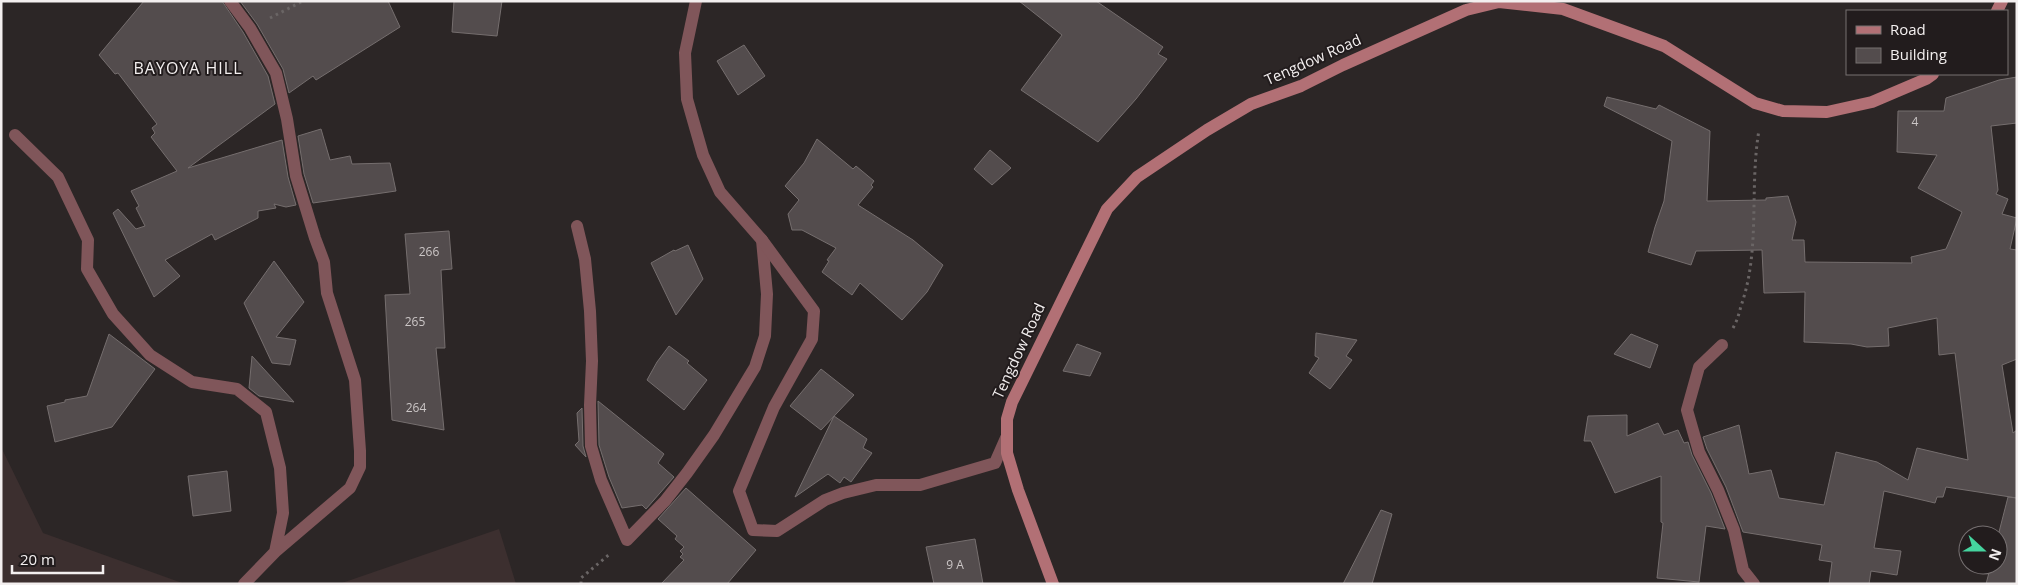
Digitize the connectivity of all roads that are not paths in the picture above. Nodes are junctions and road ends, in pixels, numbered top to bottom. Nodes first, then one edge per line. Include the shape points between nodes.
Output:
1 (230, 1) edge
2 (696, 1) edge
3 (1932, 75) edge
4 (16, 135) dead end
5 (577, 226) dead end
6 (762, 240) junction
7 (1722, 346) road end
8 (1006, 438) junction
9 (274, 552) junction
10 (244, 584) edge
11 (1053, 584) edge
12 (1754, 584) edge

1 - 9 street via 276,73 296,176 324,262 326,294 355,380 360,467 350,488
2 - 6 street via 684,53 686,99 702,155 720,192
3 - 8 street, Tengdow Road via 1872,102 1827,112 1783,111 1754,104 1664,46 1563,9 1498,2 1466,10 1301,86 1251,104 1137,177 1107,210 1059,304 1012,402
4 - 9 street via 58,177 88,240 87,269 113,314 150,355 192,382 236,389 266,412 280,468 283,513
5 - 6 street via 585,259 590,310 591,446 601,480 627,540 665,502 687,473 755,367 765,336 767,294
6 - 8 street via 814,311 812,339 774,407 739,491 753,530 777,531 843,493 876,484 920,485 995,463
7 - 12 street via 1699,367 1688,410 1700,452 1734,530 1744,570
8 - 11 street, Tengdow Road via 1010,466
9 - 10 street

